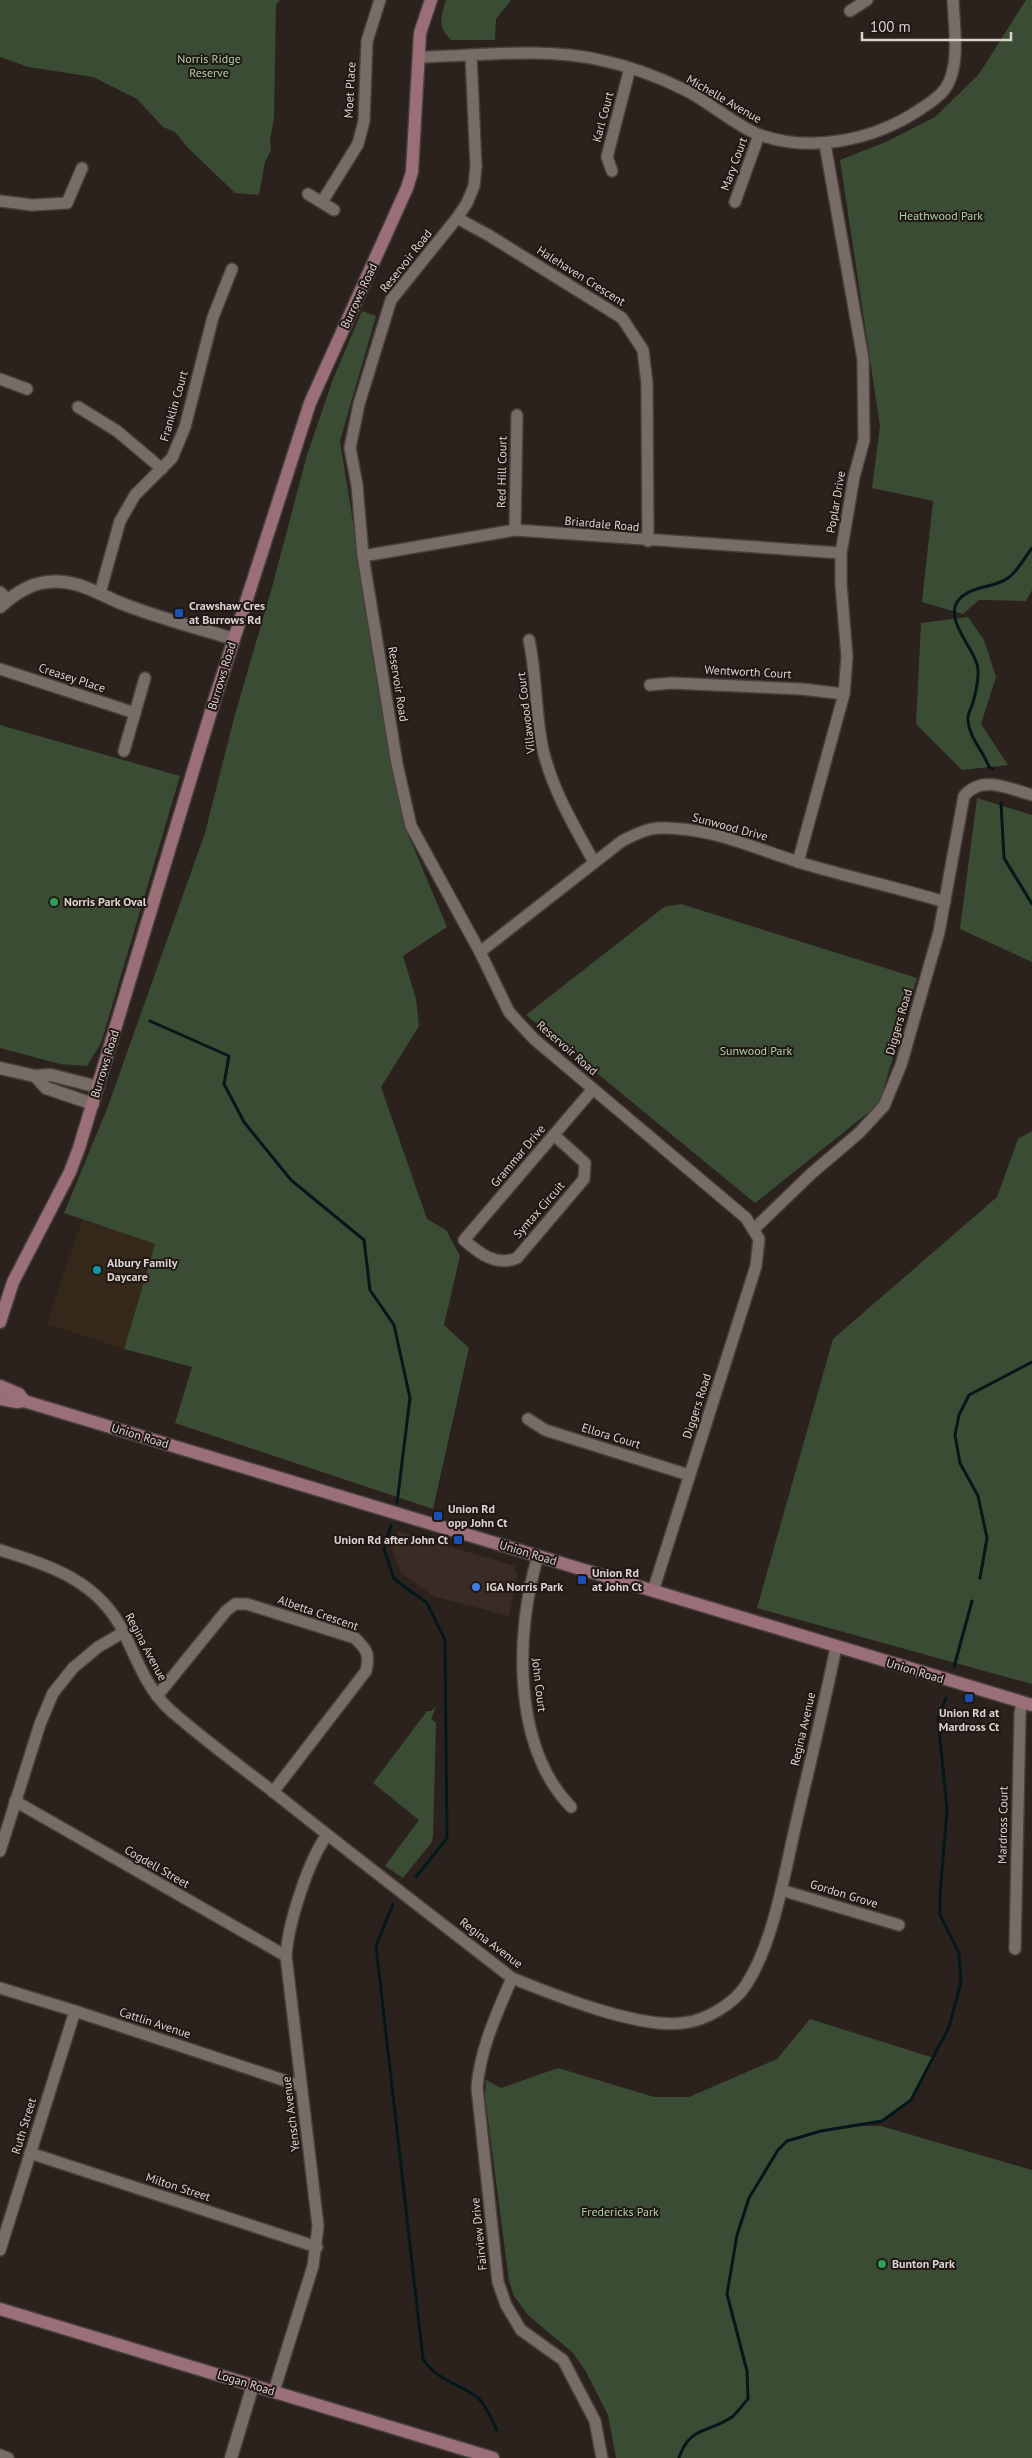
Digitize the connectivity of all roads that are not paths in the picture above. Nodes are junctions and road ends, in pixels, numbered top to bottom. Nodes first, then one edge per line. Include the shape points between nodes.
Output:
1 (380, 0) edge
2 (431, 0) edge
3 (867, 0) edge
4 (953, 0) edge
5 (850, 11) dead end
6 (419, 56) junction
7 (472, 56) junction
8 (630, 68) junction
9 (759, 135) junction
10 (825, 144) junction
11 (82, 168) dead end
12 (612, 171) dead end
13 (308, 194) dead end
14 (0, 202) edge
15 (322, 202) junction
16 (735, 202) dead end
17 (334, 210) dead end
18 (457, 218) junction
19 (232, 269) dead end
20 (0, 379) edge
21 (27, 389) dead end
22 (78, 407) dead end
23 (517, 415) dead end
24 (162, 469) junction
25 (514, 530) junction
26 (648, 541) junction
27 (841, 553) junction
28 (363, 556) junction
29 (100, 593) junction
30 (3, 599) edge
31 (234, 639) junction
32 (529, 640) dead end
33 (0, 669) edge
34 (145, 678) dead end
35 (650, 685) dead end
36 (844, 694) junction
37 (135, 713) junction
38 (124, 751) dead end
39 (1032, 795) edge
40 (594, 862) junction
41 (798, 862) junction
42 (945, 902) junction
43 (480, 952) junction
44 (0, 1068) edge
45 (35, 1076) junction
46 (98, 1087) junction
47 (593, 1089) junction
48 (93, 1104) junction
49 (554, 1135) junction
50 (746, 1218) joint
51 (754, 1229) junction
52 (464, 1240) joint
53 (0, 1322) edge
54 (0, 1386) edge
55 (0, 1398) edge
56 (24, 1401) junction
57 (528, 1419) dead end
58 (689, 1475) junction
59 (0, 1550) edge
60 (538, 1556) junction
61 (653, 1591) junction
62 (124, 1632) junction
63 (836, 1647) junction
64 (157, 1696) junction
65 (1027, 1704) edge
66 (273, 1792) junction
67 (15, 1801) junction
68 (571, 1807) dead end
69 (327, 1835) junction
70 (0, 1851) edge
71 (781, 1890) junction
72 (899, 1925) dead end
73 (1015, 1949) dead end
74 (286, 1956) junction
75 (512, 1978) junction
76 (0, 1988) edge
77 (75, 2011) junction
78 (301, 2086) junction
79 (30, 2153) junction
80 (317, 2247) junction
81 (0, 2250) edge
82 (0, 2309) edge
83 (253, 2385) junction
84 (274, 2391) junction
85 (0, 2455) edge
86 (8, 2458) edge
87 (231, 2458) edge
88 (493, 2458) edge
89 (602, 2458) edge

1 - 15 street, Moet Place via 367,41 364,121 358,144
2 - 6 main road, Burrows Road via 420,33
3 - 5 street
4 - 10 street, Michelle Avenue via 956,56 946,89 922,108 888,127 866,136
6 - 7 street, Michelle Avenue
6 - 31 main road, Burrows Road via 412,172 407,188 310,403
7 - 8 street, Michelle Avenue via 544,53 599,60
7 - 18 street, Reservoir Road via 476,167 474,186
8 - 9 street, Michelle Avenue via 686,90
8 - 12 street, Karl Court via 607,157
9 - 10 street, Michelle Avenue
9 - 16 street, Mary Court
10 - 27 street, Poplar Drive via 862,359 864,440
11 - 14 street via 67,203 32,205
13 - 15 street
15 - 17 street
18 - 26 street, Halehaven Crescent via 622,318 643,350 647,384
18 - 28 street, Reservoir Road via 391,300 359,404 350,448
19 - 24 street, Franklin Court via 213,318 185,427 172,458
20 - 21 street
22 - 24 street via 117,431
23 - 25 street, Red Hill Court
24 - 29 street, Franklin Court via 135,495 120,521
25 - 26 street, Briardale Road
25 - 28 street, Briardale Road
26 - 27 street, Briardale Road
27 - 36 street, Poplar Drive via 848,657
28 - 43 street, Reservoir Road via 397,764 411,826
29 - 30 street via 75,584 47,582
29 - 31 street via 123,604
31 - 46 main road, Burrows Road
32 - 40 street, Villawood Court via 535,666 543,750 560,802
33 - 37 street, Creasey Place
34 - 37 street
35 - 36 street, Wentworth Court via 671,682
36 - 41 street, Poplar Drive
37 - 38 street
39 - 42 street, Diggers Road via 988,783 968,790 964,796
40 - 41 street, Sunwood Drive via 622,841 659,827 714,835
40 - 43 street, Sunwood Drive
41 - 42 street, Sunwood Drive
42 - 51 street, Diggers Road via 934,954 884,1106
43 - 47 street, Reservoir Road via 510,1012 534,1039
44 - 45 street
45 - 46 street via 51,1075
45 - 48 street via 46,1088
46 - 48 main road, Burrows Road
47 - 49 street, Grammar Drive
47 - 50 street, Reservoir Road
48 - 53 main road, Burrows Road via 70,1172 13,1282
49 - 52 street, Grammar Drive
49 - 52 street, Syntax Circuit via 585,1163 584,1179 517,1258 509,1261 482,1256
50 - 51 street, Diggers Road
51 - 58 street, Diggers Road via 759,1240 756,1266
54 - 56 main road, Union Road via 19,1394
55 - 56 main road, Union Road
56 - 60 main road, Union Road
57 - 58 street, Ellora Court via 545,1430
58 - 61 street, Diggers Road
59 - 62 street, Regina Avenue via 60,1570 80,1581 107,1605
60 - 61 main road, Union Road
60 - 68 street, John Court via 529,1587 521,1662 533,1738 541,1763 556,1792
61 - 63 main road, Union Road
62 - 64 street, Regina Avenue
62 - 67 street via 73,1668 52,1693
63 - 65 main road, Union Road
63 - 71 street, Regina Avenue
64 - 66 street, Regina Avenue via 182,1720
64 - 66 street, Albetta Crescent via 235,1604 247,1604 355,1638 369,1659 366,1671
65 - 73 street, Mardross Court via 1020,1714
66 - 69 street, Regina Avenue
67 - 70 street
67 - 74 street, Cogdell Street
69 - 74 street, Yensch Avenue via 316,1850 287,1940
69 - 75 street, Regina Avenue
71 - 72 street, Gordon Grove
71 - 75 street, Regina Avenue via 760,1961 745,1988 715,2013 683,2023 646,2022 548,1993
74 - 78 street, Yensch Avenue
75 - 89 street, Fairview Drive via 490,2030 477,2088 498,2282 506,2305 521,2330 564,2360 595,2421
76 - 77 street, Cattlin Avenue
77 - 78 street, Cattlin Avenue
77 - 79 street, Ruth Street
78 - 80 street, Yensch Avenue via 318,2226
79 - 80 street, Milton Street
79 - 81 street, Ruth Street
80 - 84 street, Yensch Avenue
82 - 83 main road, Logan Road
83 - 84 main road, Logan Road
83 - 87 street
84 - 88 main road, Logan Road
85 - 86 street

